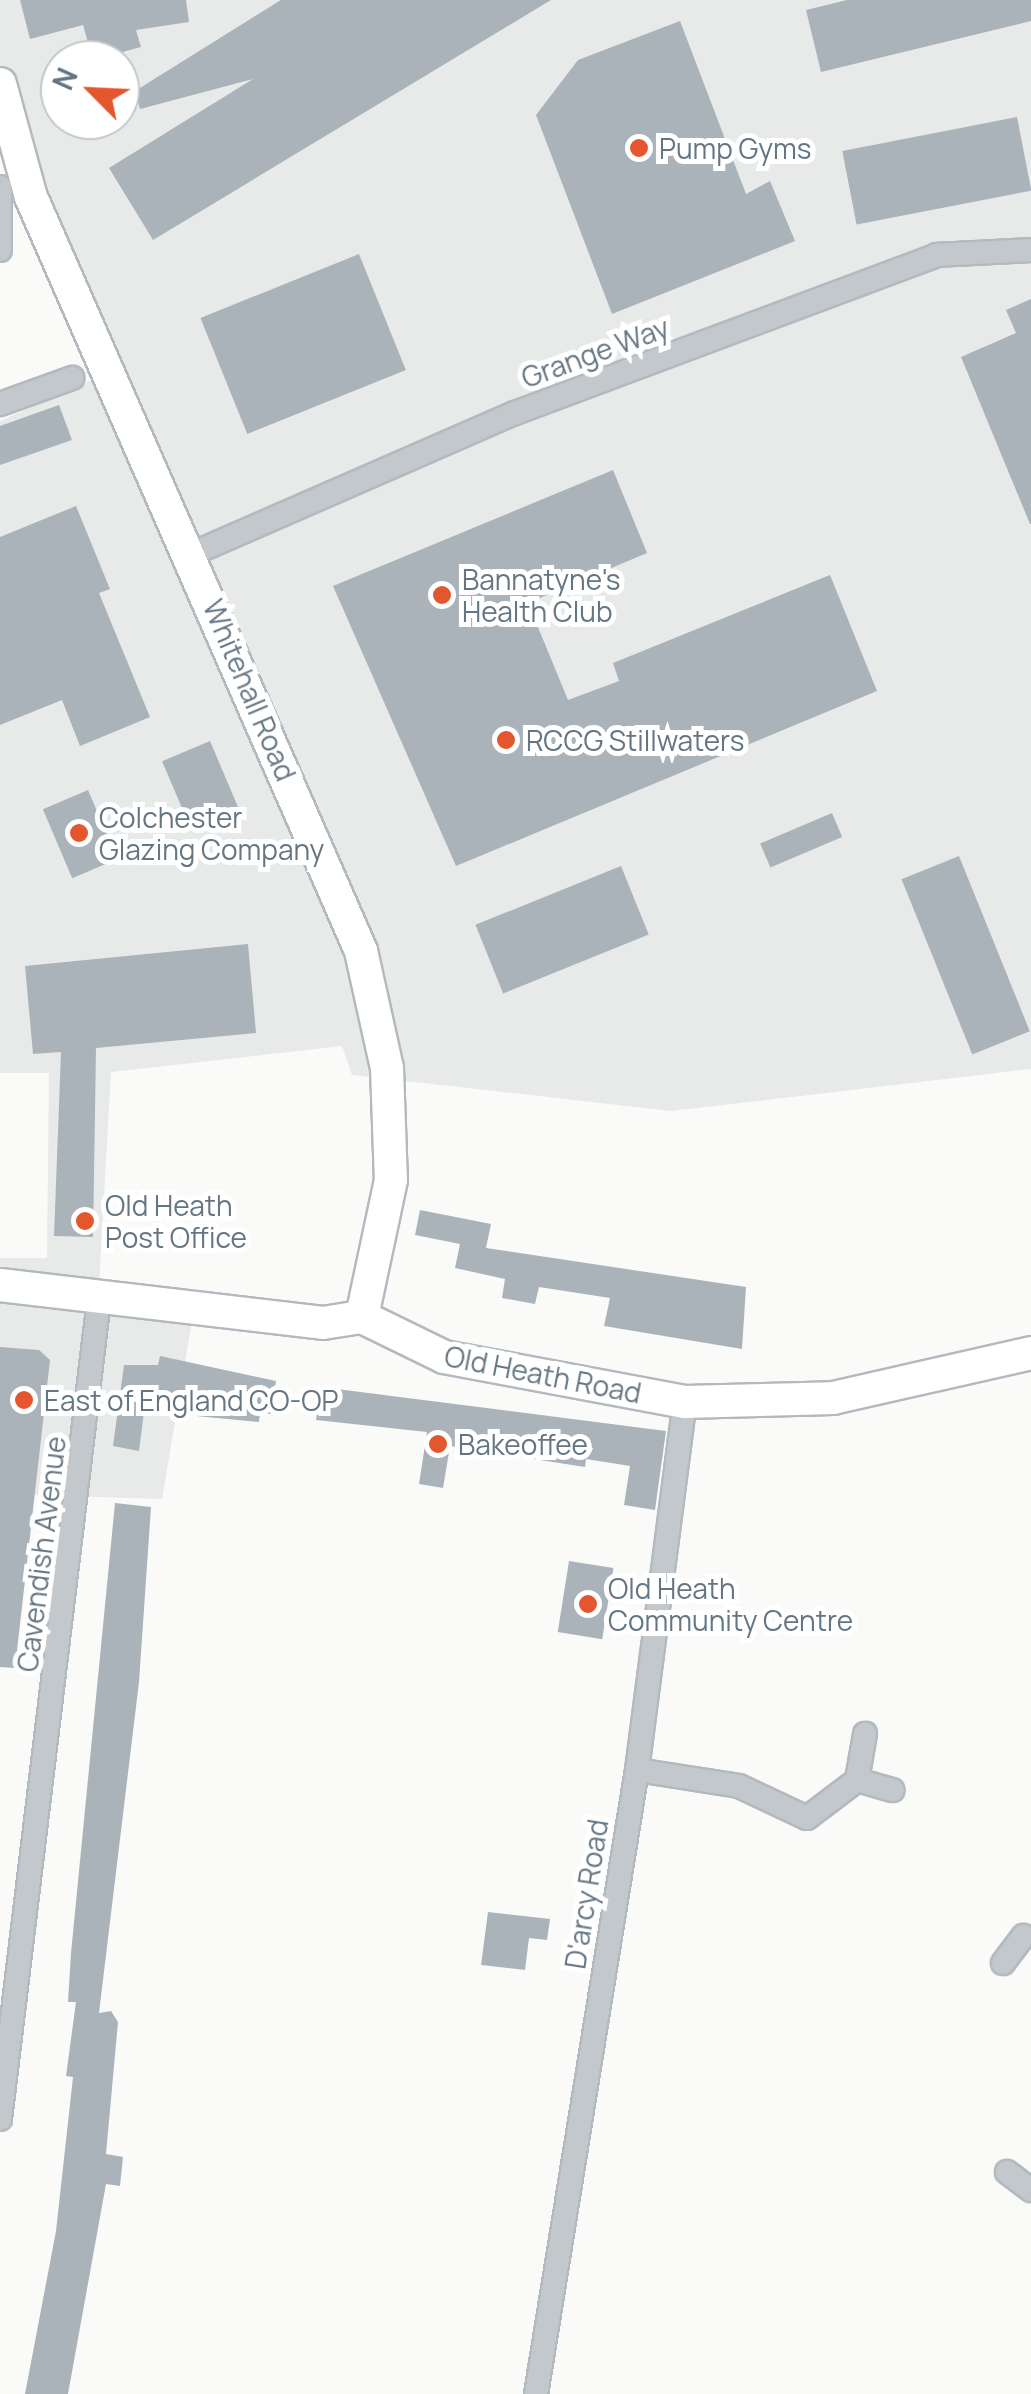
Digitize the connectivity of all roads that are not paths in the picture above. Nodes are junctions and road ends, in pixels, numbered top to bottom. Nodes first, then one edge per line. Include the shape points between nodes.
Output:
1 (0, 84) edge
2 (0, 187) edge
3 (0, 250) edge
4 (1031, 250) edge
5 (72, 378) dead end
6 (0, 404) edge
7 (192, 554) junction
8 (0, 1284) edge
9 (100, 1292) junction
10 (362, 1317) junction
11 (1031, 1353) edge
12 (685, 1402) junction
13 (865, 1734) dead end
14 (636, 1770) junction
15 (857, 1780) junction
16 (893, 1790) dead end
17 (1028, 1933) edge
18 (1003, 1964) dead end
19 (4, 2034) edge
20 (0, 2119) edge
21 (1007, 2172) dead end
22 (1031, 2190) edge
23 (536, 2394) edge

1 - 7 street, Whitehall Road via 31,198
2 - 3 street
4 - 7 street, Grange Way via 938,255 515,413
5 - 6 street
7 - 10 street, Whitehall Road via 375,999 391,1180
8 - 9 street
9 - 10 street via 323,1323
9 - 19 street, Cavendish Avenue
10 - 12 street, Old Heath Road via 444,1358
11 - 12 street, Old Heath Road via 833,1398
12 - 14 street, D'arcy Road
13 - 15 street
14 - 15 street via 739,1786 807,1818
14 - 23 street, D'arcy Road
15 - 16 street
17 - 18 street
19 - 20 street, Cavendish Avenue
21 - 22 street

